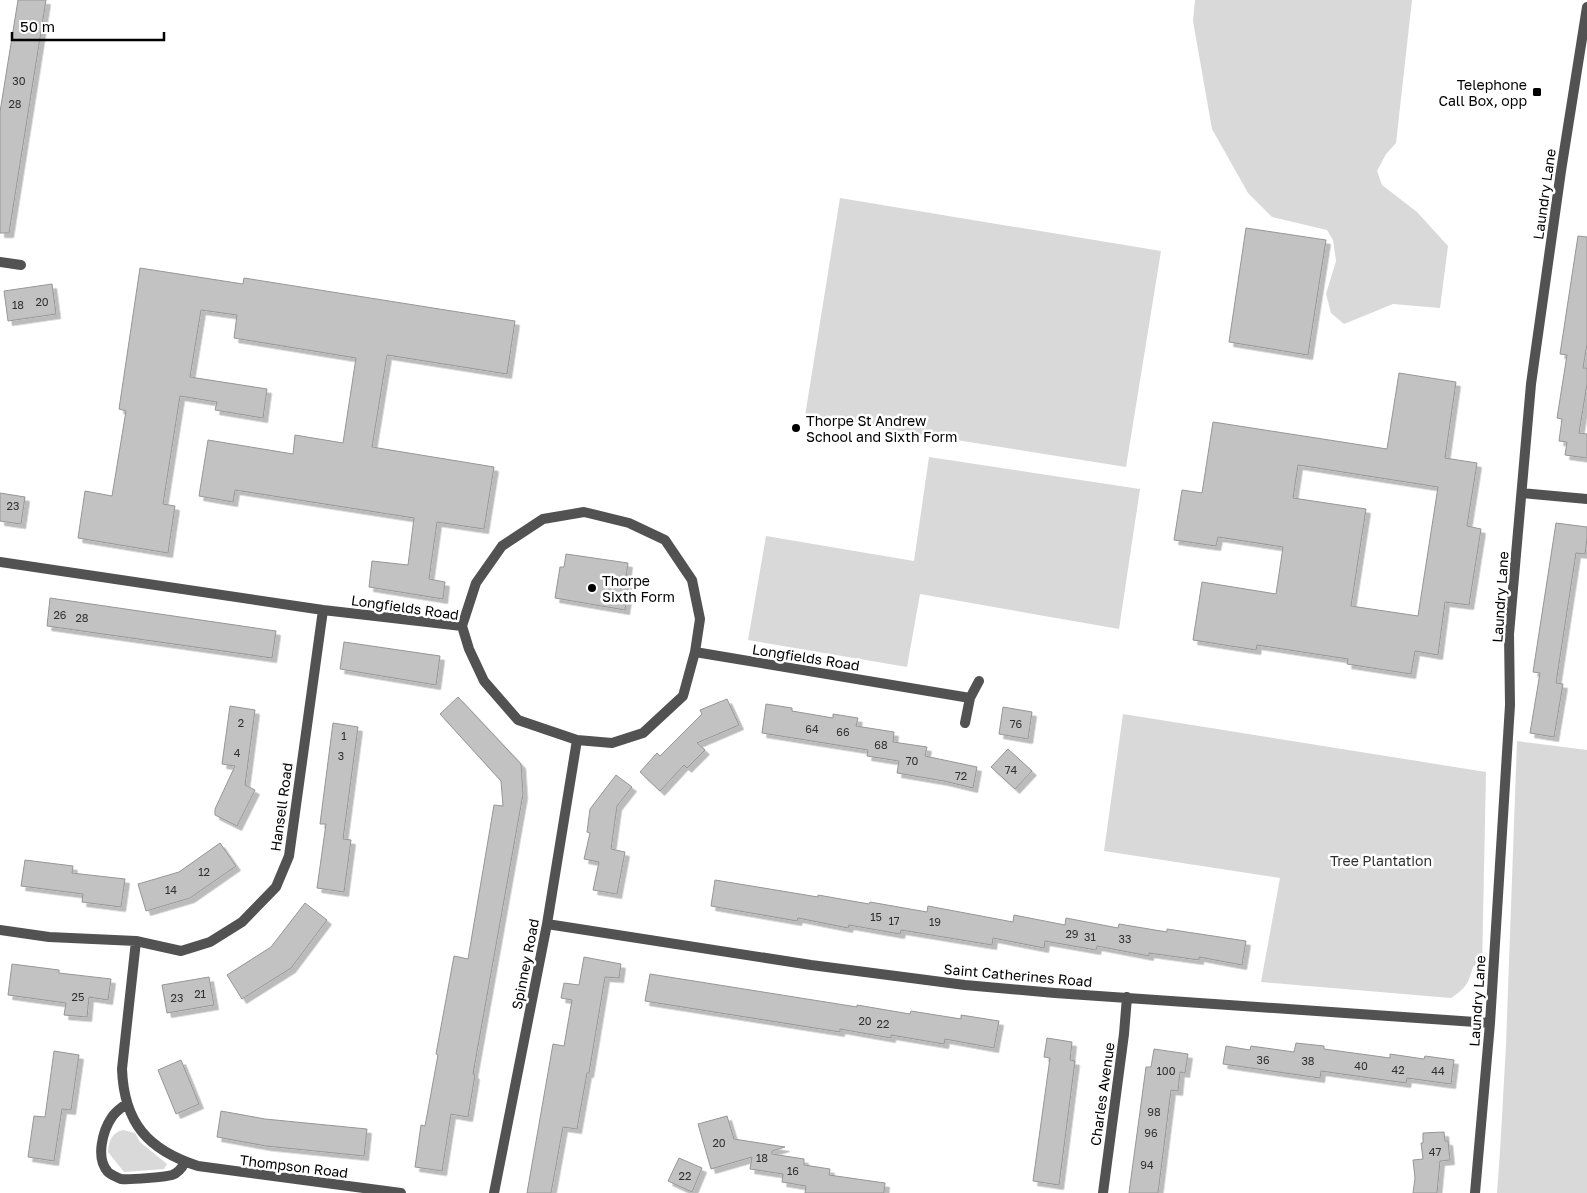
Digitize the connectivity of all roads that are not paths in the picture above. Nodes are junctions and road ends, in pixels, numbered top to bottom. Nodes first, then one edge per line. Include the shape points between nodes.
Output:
1 (1587, 7) edge
2 (1583, 63) edge
3 (0, 262) edge
4 (21, 265) dead end
5 (1522, 493) junction
6 (1587, 499) edge
7 (0, 562) edge
8 (323, 610) junction
9 (462, 626) junction
10 (695, 652) junction
11 (979, 681) dead end
12 (970, 698) junction
13 (965, 723) dead end
14 (577, 740) junction
15 (547, 924) junction
16 (0, 930) edge
17 (136, 941) junction
18 (1127, 997) junction
19 (1490, 1024) junction
20 (126, 1104) junction
21 (185, 1162) junction
22 (401, 1193) edge
23 (494, 1193) edge
24 (1103, 1193) edge
25 (1475, 1193) edge

1 - 2 street, Laundry Lane
2 - 5 street, Laundry Lane via 1561,171 1531,384
3 - 4 street
5 - 6 street
5 - 19 street, Laundry Lane via 1509,634 1510,705
7 - 8 street, Longfields Road
8 - 9 street, Longfields Road
8 - 17 street, Hansell Road via 289,856 276,887 242,922 210,942 182,951
9 - 10 street via 476,583 502,546 543,519 584,512 629,522 665,540 692,580 700,619
9 - 14 street, Longfields Road via 484,681 518,720
10 - 12 street, Longfields Road
10 - 14 street, Longfields Road via 683,696 643,733 612,743
11 - 12 street
12 - 13 street
14 - 15 street, Spinney Road
15 - 18 street, Saint Catherines Road via 956,984
15 - 23 street, Spinney Road
16 - 17 street, Hansell Road via 49,937
17 - 20 street, Thompson Road via 122,1069
18 - 19 street, Saint Catherines Road
18 - 24 street, Charles Avenue
19 - 25 street, Laundry Lane
20 - 21 street, Thompson Road via 134,1121 151,1142 168,1155
20 - 21 street via 111,1118 105,1132 102,1162 108,1172 120,1179 171,1175 181,1170
21 - 22 street, Thompson Road via 222,1170

